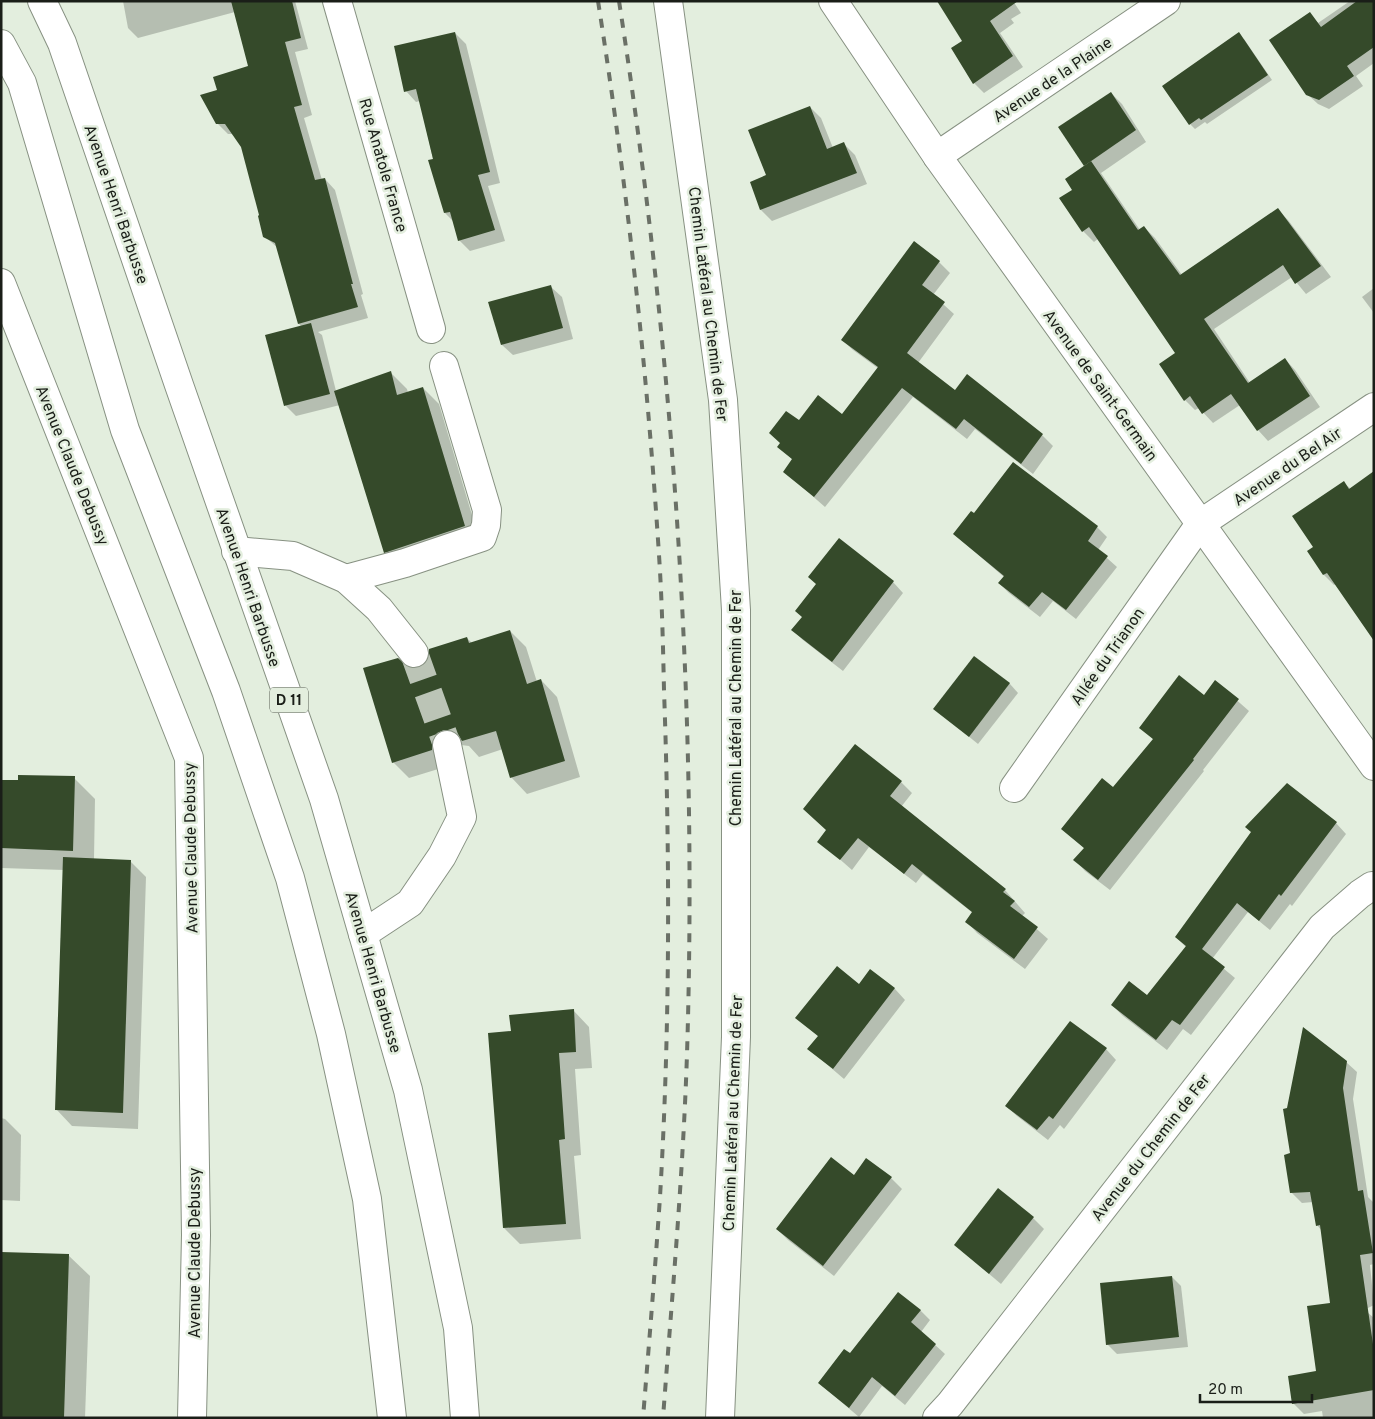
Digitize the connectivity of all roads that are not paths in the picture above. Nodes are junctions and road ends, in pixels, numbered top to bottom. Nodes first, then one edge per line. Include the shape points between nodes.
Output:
1 (42, 1) edge
2 (337, 1) edge
3 (668, 1) edge
4 (833, 1) edge
5 (1166, 1) edge
6 (1, 44) edge
7 (937, 156) junction
8 (1, 283) edge
9 (431, 329) dead end
10 (444, 366) dead end
11 (1374, 407) edge
12 (1200, 524) junction
13 (236, 551) junction
14 (346, 579) junction
15 (414, 653) tunnel mouth
16 (447, 746) tunnel mouth
17 (1374, 766) edge
18 (1014, 788) dead end
19 (1373, 881) edge
20 (363, 934) junction
21 (949, 1413) edge
22 (192, 1418) edge
23 (392, 1418) edge
24 (466, 1418) edge
25 (720, 1418) edge

1 - 13 street, Avenue Henri Barbusse / D 11 via 62,43
2 - 9 street, Rue Anatole France
3 - 25 street, Chemin Latéral au Chemin de Fer via 723,400 736,610 736,1037
4 - 7 street, Avenue de Saint-Germain
5 - 7 street, Avenue de la Plaine
6 - 23 street via 22,82 125,430 226,691 290,878 331,1034 367,1199
7 - 12 street, Avenue de Saint-Germain
8 - 22 street, Avenue Claude Debussy via 189,758 196,1235
10 - 14 street via 488,510 482,537
11 - 12 street, Avenue du Bel Air
12 - 17 street, Avenue de Saint-Germain
12 - 18 street, Allée du Trianon
13 - 14 street via 294,556
13 - 20 street, Avenue Henri Barbusse / D 11 via 324,799
14 - 15 street via 379,609
16 - 20 street via 462,817 442,856 410,903
19 - 21 street, Avenue du Chemin de Fer via 1322,927
20 - 24 street, Avenue Henri Barbusse / D 11 via 408,1090 458,1328

